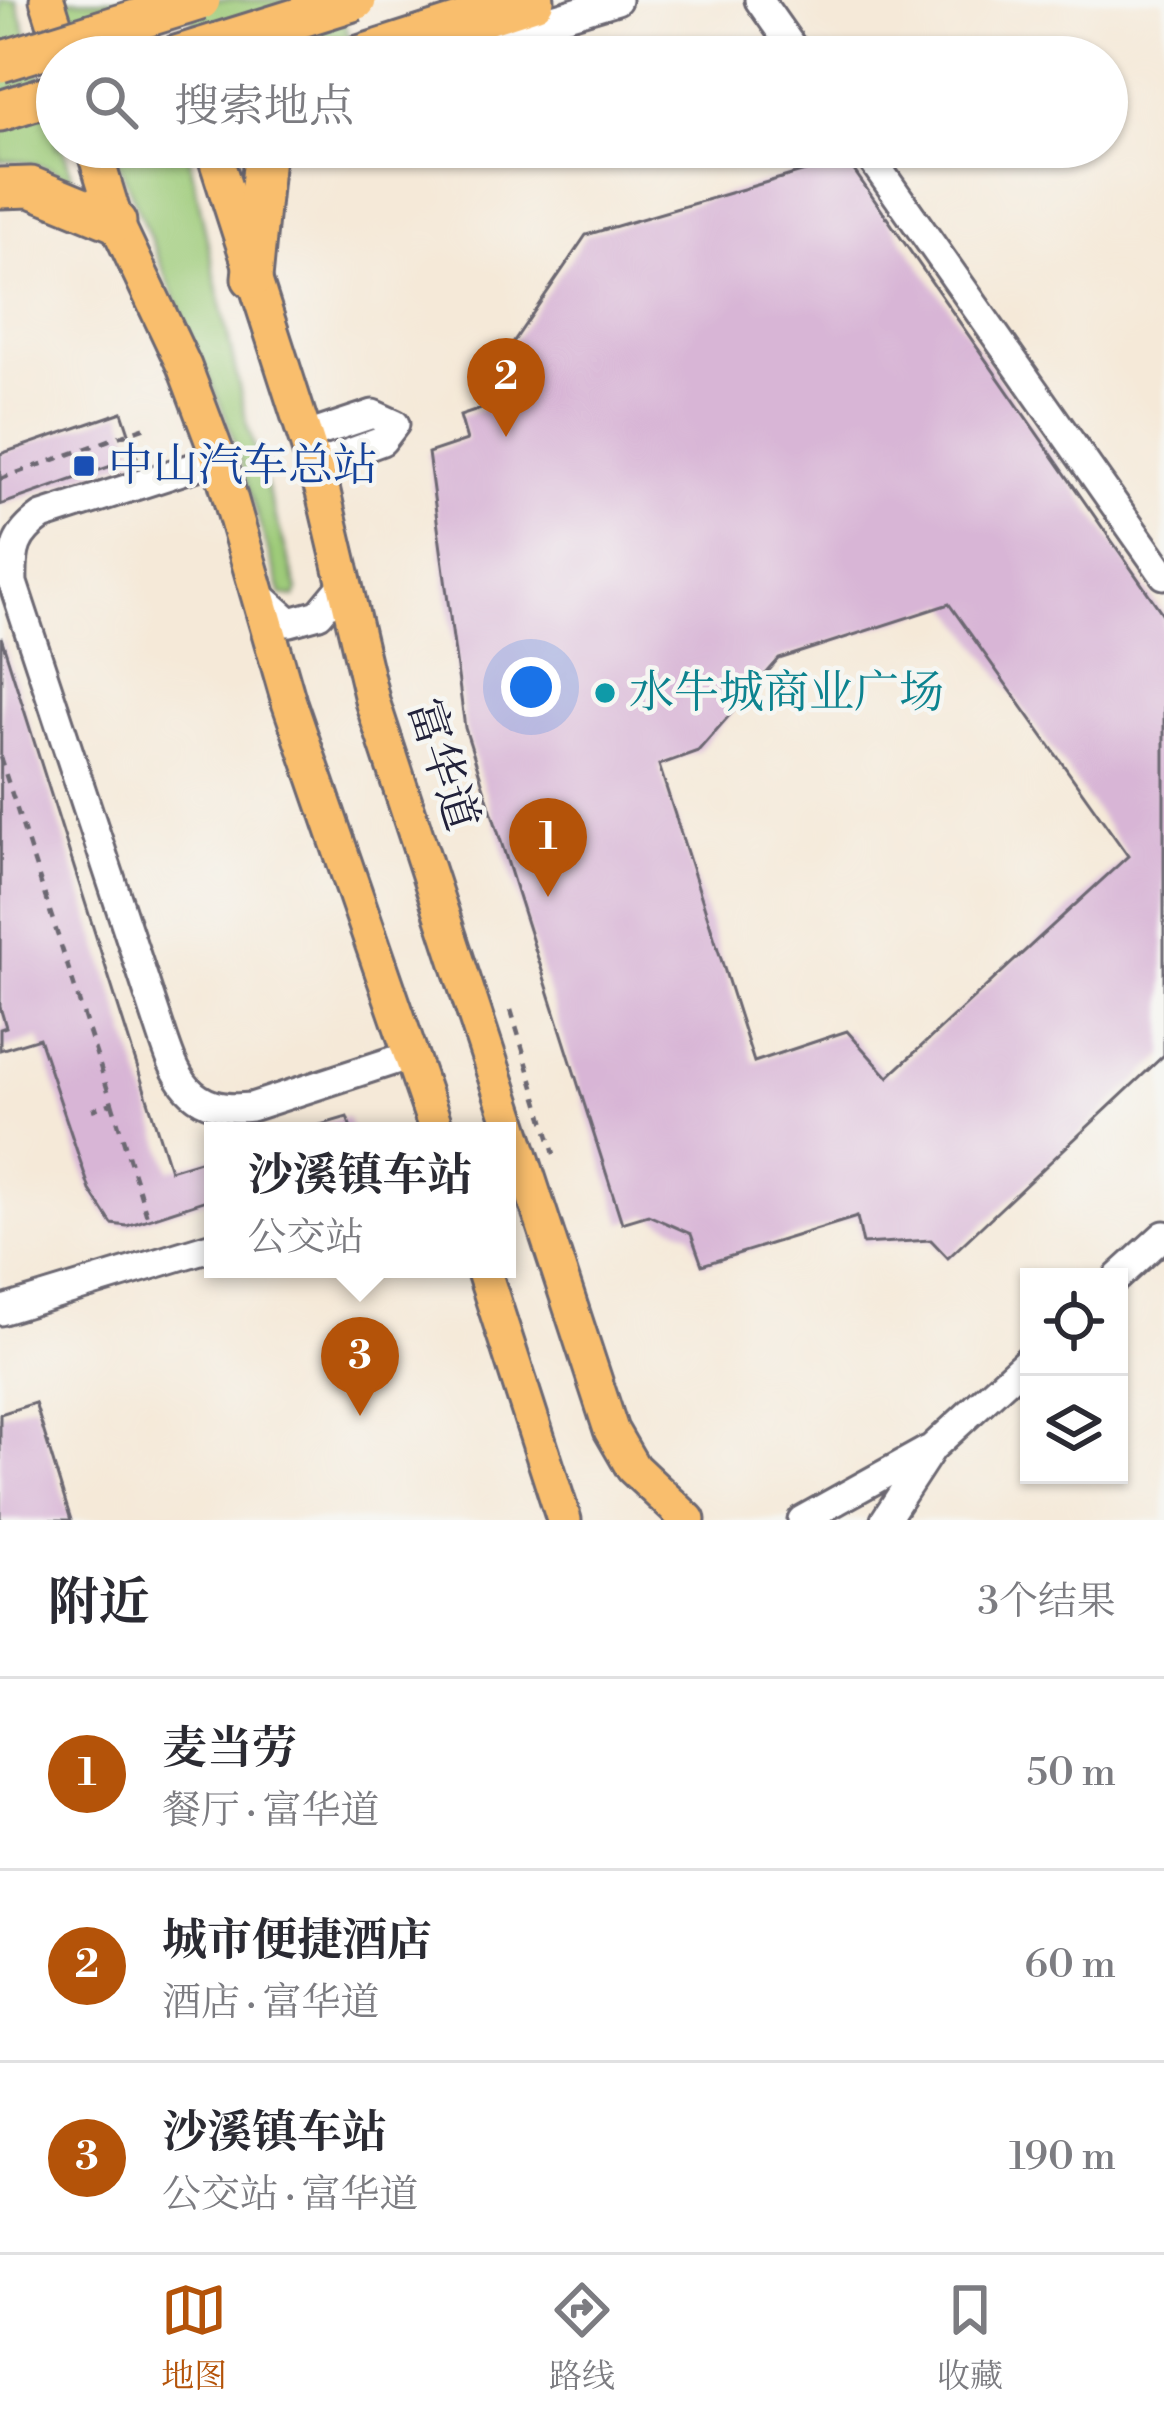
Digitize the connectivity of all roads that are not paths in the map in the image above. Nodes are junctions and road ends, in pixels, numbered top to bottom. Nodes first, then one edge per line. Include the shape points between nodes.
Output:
1 (47, 0) edge
2 (167, 0) edge
3 (200, 0) edge
4 (356, 0) edge
5 (534, 0) edge
6 (617, 0) edge
7 (759, 0) edge
8 (58, 36) edge
9 (84, 36) edge
10 (178, 36) edge
11 (240, 36) edge
12 (422, 36) edge
13 (496, 36) edge
14 (784, 36) edge
15 (36, 51) edge
16 (0, 62) edge
17 (36, 100) edge
18 (0, 111) edge
19 (99, 168) edge
20 (218, 168) edge
21 (263, 168) edge
22 (877, 168) edge
23 (0, 188) edge
24 (116, 222) junction
25 (252, 278) junction
26 (219, 459) junction
27 (1164, 575) edge
28 (344, 584) junction
29 (257, 594) junction
30 (411, 1055) junction
31 (434, 1122) edge
32 (510, 1122) edge
33 (516, 1140) edge
34 (1164, 1234) edge
35 (204, 1249) edge
36 (1128, 1268) edge
37 (486, 1278) edge
38 (0, 1311) edge
39 (1020, 1367) edge
40 (932, 1448) junction
41 (564, 1520) edge
42 (688, 1520) edge
43 (802, 1520) edge
44 (885, 1520) edge

1 - 8 main road
2 - 10 main road
3 - 9 highway, bridge
4 - 11 highway, bridge
5 - 12 highway
6 - 13 street
7 - 14 street
15 - 16 highway, bridge
17 - 18 highway
19 - 24 main road
20 - 25 main road, 富华道
21 - 25 highway
22 - 27 street
23 - 24 highway via 31,187
24 - 26 main road
25 - 28 main road, 富华道
26 - 29 main road
26 - 30 street via 42,516 20,531 13,583 166,1047 191,1094 229,1109 251,1107
28 - 29 street via 319,614 290,622
28 - 32 main road, 富华道 via 373,704
29 - 30 main road
30 - 31 main road
33 - 42 main road, 富华道 via 611,1430 633,1468
34 - 36 street
35 - 38 street
37 - 41 main road
39 - 40 street
40 - 43 street
40 - 44 street

